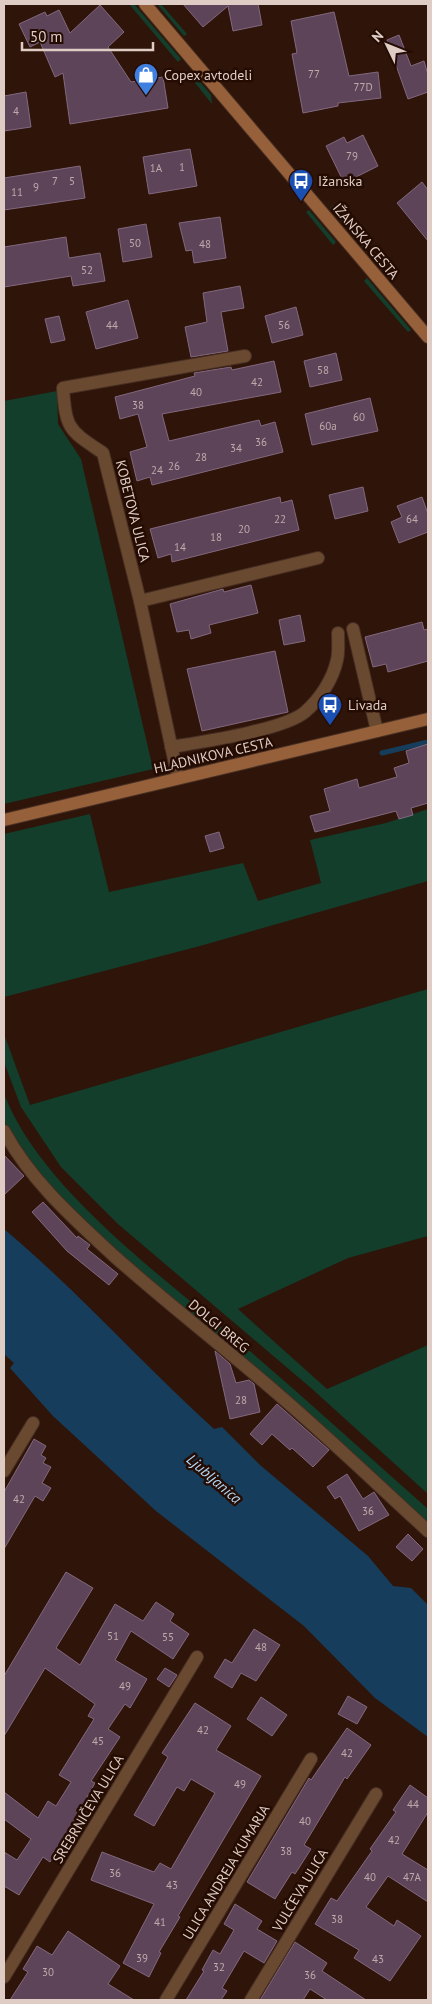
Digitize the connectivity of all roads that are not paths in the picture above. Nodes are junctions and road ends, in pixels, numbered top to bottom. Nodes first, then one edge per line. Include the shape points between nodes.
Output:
1 (145, 4) edge
2 (428, 337) edge
3 (245, 356) dead end
4 (318, 558) dead end
5 (140, 601) junction
6 (353, 629) dead end
7 (338, 633) dead end
8 (428, 719) edge
9 (377, 731) junction
10 (171, 747) junction
11 (178, 778) junction
12 (4, 820) edge
13 (4, 1132) edge
14 (33, 1424) dead end
15 (4, 1471) edge
16 (428, 1531) edge
17 (197, 1657) dead end
18 (311, 1759) dead end
19 (376, 1794) dead end
20 (4, 1977) edge
21 (166, 2000) edge
22 (251, 2000) edge

1 - 2 main road, IŽANSKA CESTA
3 - 5 street, KOBETOVA ULICA via 63,388 65,418 77,435 103,453
4 - 5 street
5 - 10 street, KOBETOVA ULICA
6 - 9 street
7 - 10 street, HLADNIKOVA CESTA via 338,659 331,678 304,713 285,722 233,736
8 - 9 main road, HLADNIKOVA CESTA
9 - 11 main road, HLADNIKOVA CESTA
10 - 11 street, KOBETOVA ULICA
11 - 12 main road, HLADNIKOVA CESTA
13 - 16 street, DOLGI BREG via 31,1172 84,1229 280,1396
14 - 15 street
17 - 20 street, SREBRNIČEVA ULICA
18 - 21 street, ULICA ANDREJA KUMARJA
19 - 22 street, VULČEVA ULICA

